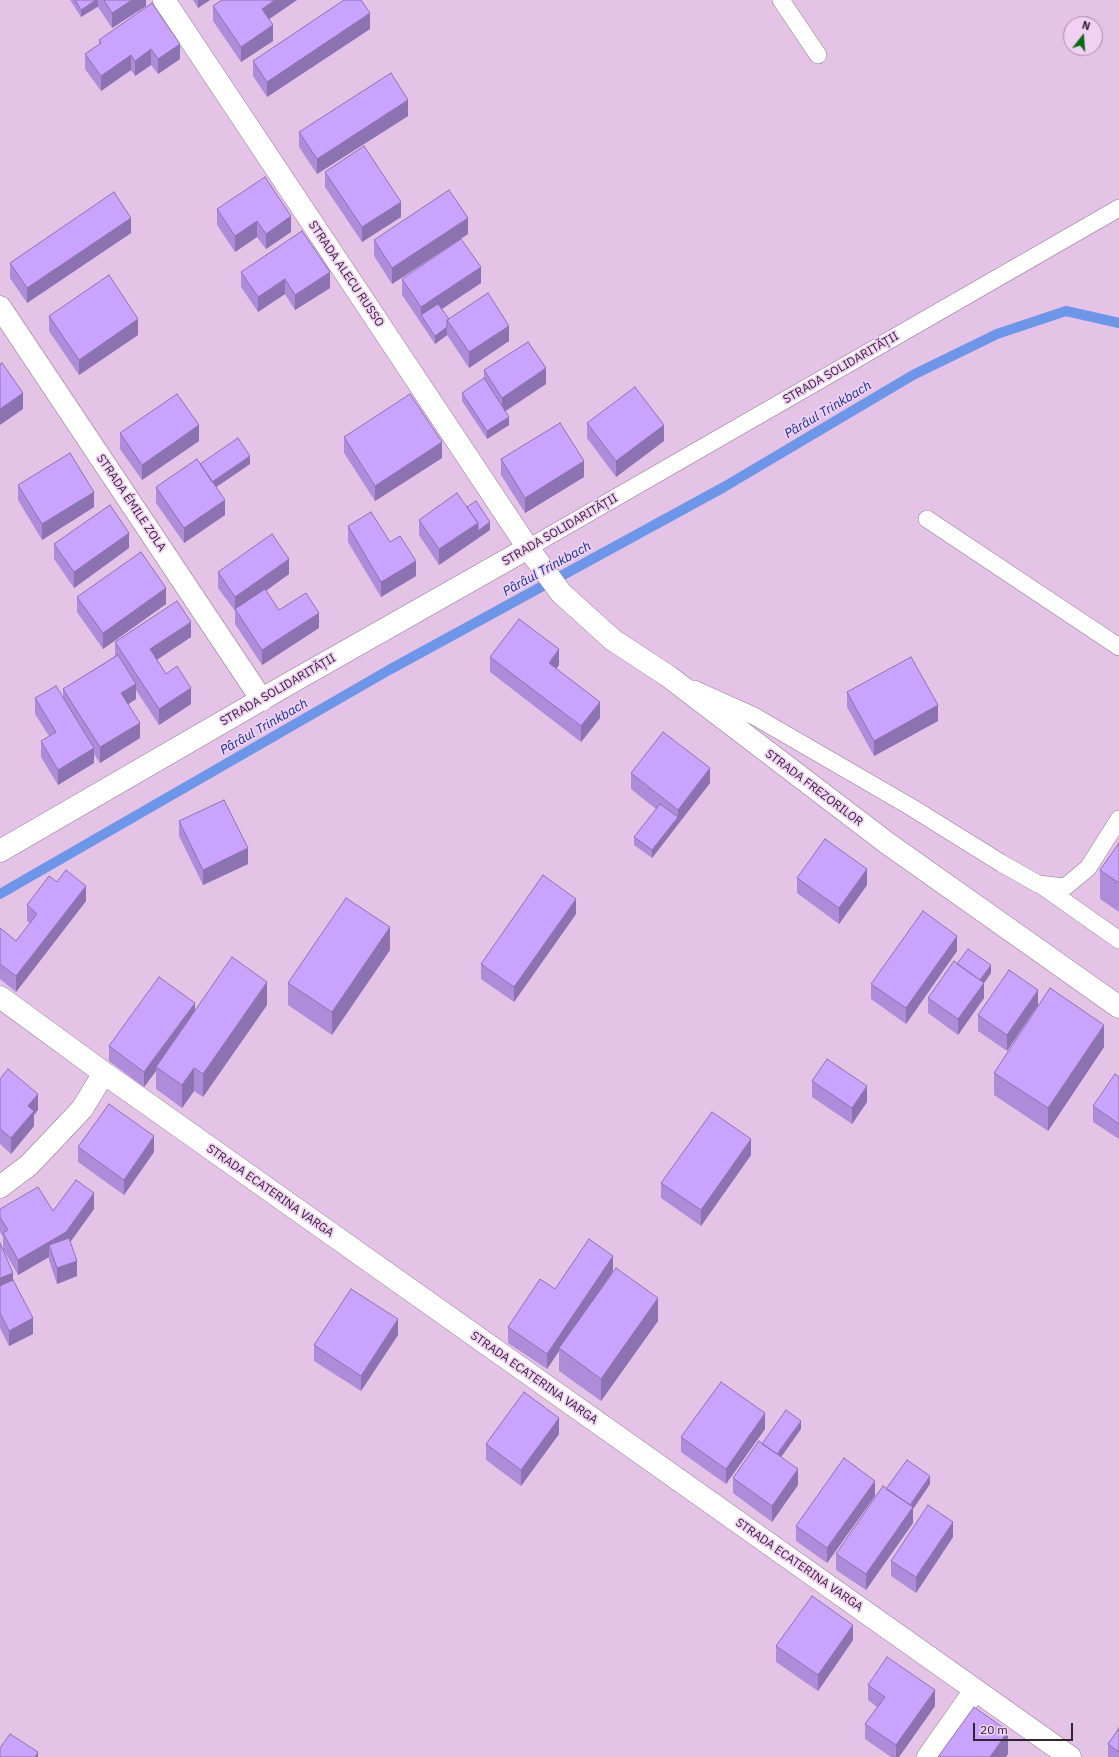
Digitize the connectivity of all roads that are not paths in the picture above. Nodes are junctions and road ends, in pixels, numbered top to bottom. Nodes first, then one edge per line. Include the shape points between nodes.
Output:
1 (164, 0) edge
2 (781, 0) edge
3 (818, 55) dead end
4 (1119, 208) edge
5 (0, 308) edge
6 (927, 519) dead end
7 (533, 556) junction
8 (1119, 647) edge
9 (668, 676) junction
10 (262, 700) junction
11 (1119, 820) edge
12 (0, 851) edge
13 (1038, 884) junction
14 (1119, 940) edge
15 (0, 997) edge
16 (1119, 1007) edge
17 (104, 1074) junction
18 (0, 1187) edge
19 (976, 1690) junction
20 (928, 1757) edge
21 (1070, 1757) edge

1 - 7 street, STRADA ALECU RUSSO
2 - 3 lane
4 - 7 lane, STRADA SOLIDARITĂȚII
5 - 10 street, STRADA ÉMILE ZOLA
6 - 8 lane
7 - 9 street, STRADA FREZORILOR via 561,594 614,640
7 - 10 street, STRADA SOLIDARITĂȚII
9 - 13 lane via 754,716
9 - 16 street, STRADA FREZORILOR via 887,843
10 - 12 street, STRADA SOLIDARITĂȚII
11 - 13 lane via 1088,868 1065,887
13 - 14 lane
15 - 17 street, STRADA ECATERINA VARGA
17 - 18 street via 82,1109 29,1166
17 - 19 street, STRADA ECATERINA VARGA
19 - 20 street
19 - 21 street, STRADA ECATERINA VARGA

